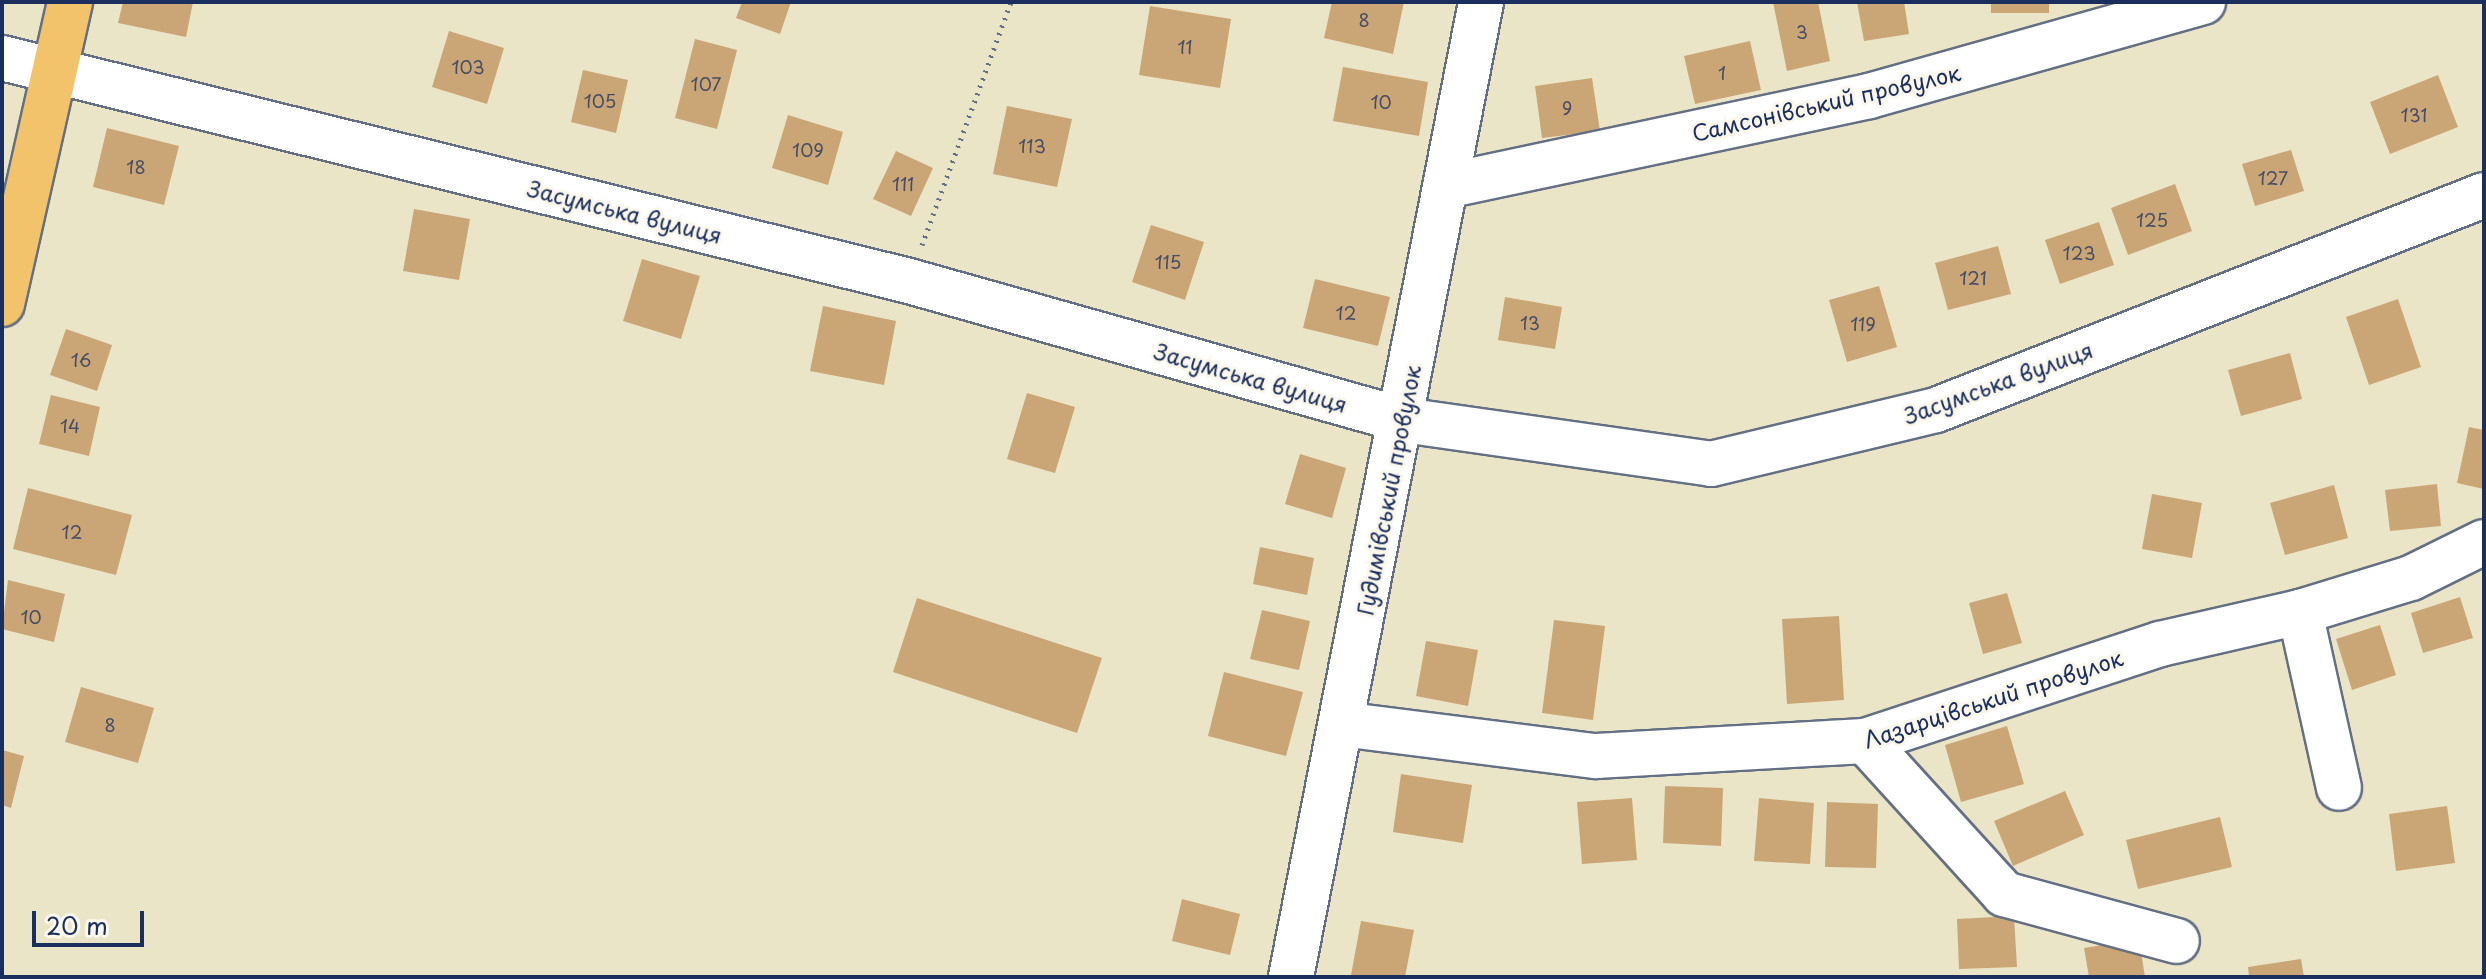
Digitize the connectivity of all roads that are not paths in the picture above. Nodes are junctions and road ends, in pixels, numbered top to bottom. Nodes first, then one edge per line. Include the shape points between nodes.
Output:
1 (70, 2) edge
2 (1481, 2) edge
3 (2203, 2) edge
4 (2, 58) edge
5 (54, 72) junction
6 (1446, 186) junction
7 (2484, 195) edge
8 (2, 304) edge
9 (1403, 420) junction
10 (2484, 542) edge
11 (2300, 612) junction
12 (1341, 724) junction
13 (1865, 741) junction
14 (2339, 788) dead end
15 (2177, 941) dead end
16 (1291, 977) edge

1 - 5 main road
2 - 6 street, Гудимівський провулок
3 - 6 street, Самсонівський провулок via 1869,96
4 - 5 street, Засумська вулиця
5 - 8 main road
5 - 9 street, Засумська вулиця via 909,281
6 - 9 street, Гудимівський провулок
7 - 9 street, Засумська вулиця via 1936,410 1711,464
9 - 12 street, Гудимівський провулок
10 - 11 street, Лазарцівський провулок via 2411,578
11 - 13 street, Лазарцівський провулок via 2160,644
11 - 14 street
12 - 13 street, Лазарцівський провулок via 1596,756
12 - 16 street, Гудимівський провулок
13 - 15 street via 2004,894

